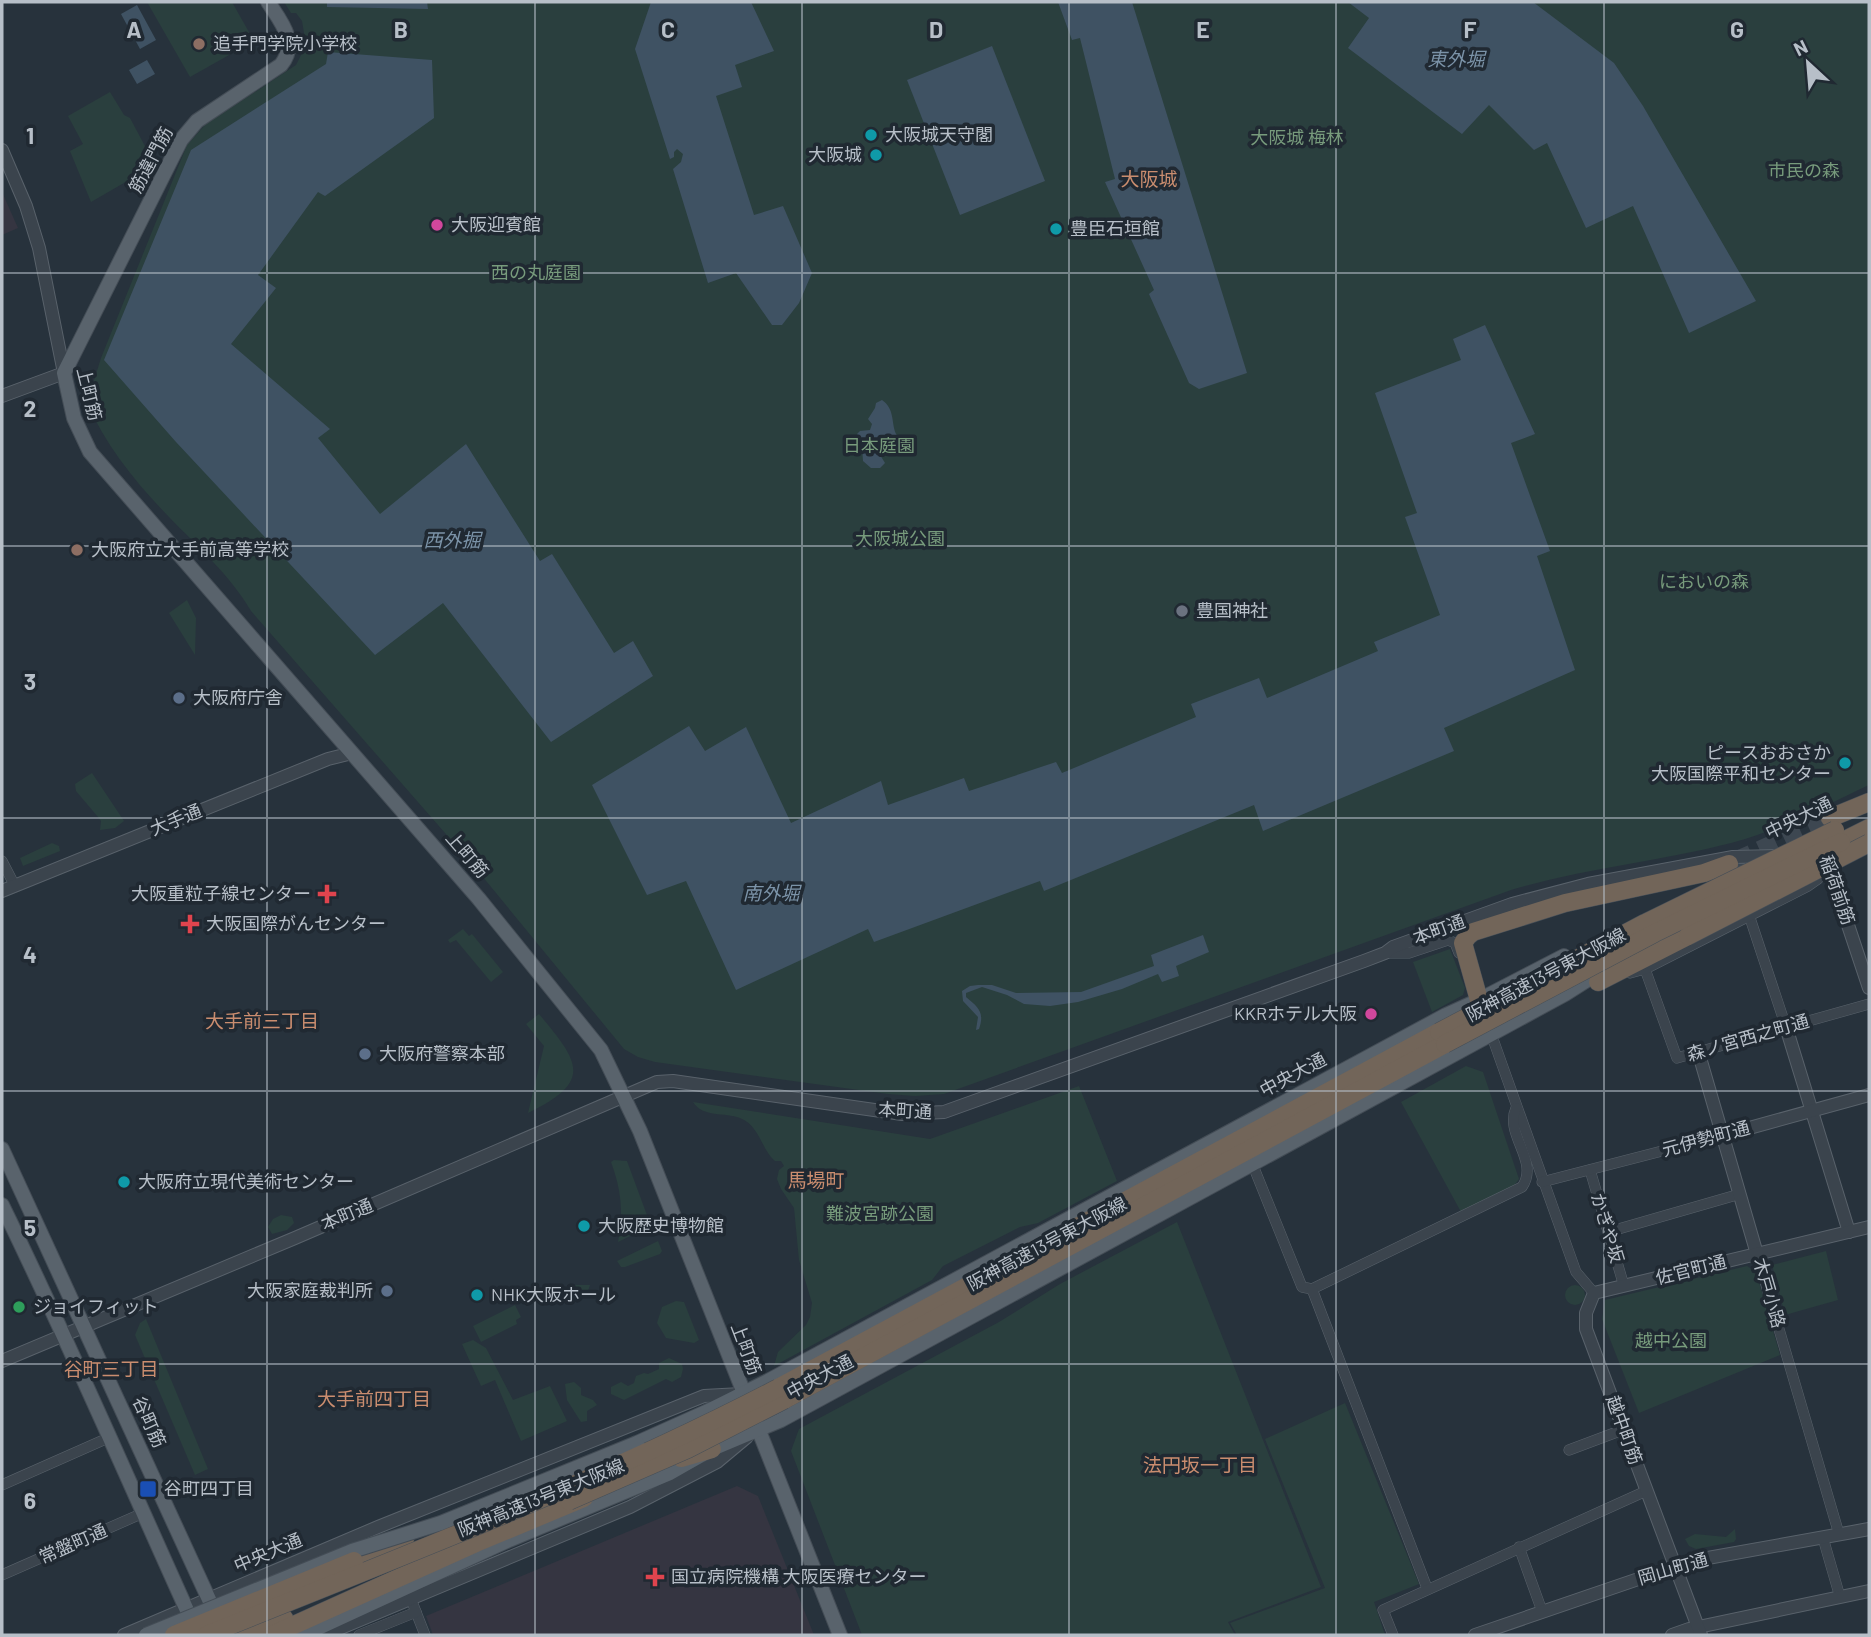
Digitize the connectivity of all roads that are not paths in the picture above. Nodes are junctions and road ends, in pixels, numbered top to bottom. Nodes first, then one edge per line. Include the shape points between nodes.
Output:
1 (268, 2) edge
2 (2, 150) edge
3 (64, 373) junction
4 (2, 396) edge
5 (352, 753) junction
6 (1869, 803) edge
7 (1869, 814) edge
8 (1830, 818) tunnel mouth
9 (1869, 828) edge
10 (1817, 832) junction
11 (1869, 836) edge
12 (1869, 843) edge
13 (1765, 856) junction
14 (1825, 857) junction
15 (2, 861) edge
16 (1729, 864) tunnel mouth
17 (15, 886) junction
18 (2, 891) edge
19 (1749, 915) junction
20 (1385, 953) junction
21 (1644, 969) junction
22 (1598, 982) junction
23 (1869, 988) edge
24 (1564, 994) junction
25 (1479, 1000) junction
26 (1869, 1003) edge
27 (1786, 1027) junction
28 (1490, 1034) junction
29 (1698, 1051) junction
30 (624, 1095) junction
31 (1869, 1095) edge
32 (1516, 1108) junction
33 (1813, 1111) junction
34 (1299, 1115) junction
35 (1724, 1135) junction
36 (2, 1150) edge
37 (1252, 1163) junction
38 (1590, 1170) junction
39 (1542, 1182) junction
40 (1740, 1194) junction
41 (2, 1205) edge
42 (1869, 1227) edge
43 (7, 1231) edge
44 (1608, 1232) junction
45 (1849, 1232) junction
46 (1757, 1254) junction
47 (1624, 1286) junction
48 (1311, 1289) junction
49 (1594, 1293) junction
50 (84, 1326) junction
51 (63, 1334) junction
52 (2, 1361) edge
53 (834, 1365) junction
54 (743, 1393) junction
55 (1625, 1429) junction
56 (757, 1430) junction
57 (108, 1438) junction
58 (712, 1449) joint
59 (1569, 1450) dead end
60 (2, 1485) edge
61 (622, 1487) junction
62 (1646, 1491) junction
63 (143, 1513) junction
64 (441, 1523) junction
65 (1869, 1529) edge
66 (1839, 1534) junction
67 (1823, 1538) junction
68 (1519, 1547) junction
69 (1675, 1567) junction
70 (2, 1576) edge
71 (1427, 1588) junction
72 (1869, 1591) edge
73 (1840, 1597) junction
74 (209, 1599) junction
75 (411, 1599) junction
76 (187, 1609) junction
77 (1542, 1611) junction
78 (416, 1612) junction
79 (1700, 1632) edge
80 (1480, 1634) edge
81 (124, 1635) edge
82 (146, 1635) edge
83 (174, 1635) edge
84 (199, 1635) edge
85 (207, 1635) edge
86 (225, 1635) edge
87 (241, 1635) edge
88 (272, 1635) edge
89 (303, 1635) edge
90 (324, 1635) edge
91 (359, 1635) edge
92 (425, 1635) edge
93 (840, 1635) edge
94 (1393, 1635) edge
95 (1672, 1635) edge

1 - 3 main road, 筋違門筋 via 289,40 286,59 188,131
2 - 3 street, 上町筋 via 38,248
3 - 4 street
3 - 5 main road, 上町筋 via 74,418 90,453
5 - 17 street, 大手通
5 - 30 main road, 上町筋 via 601,1049
6 - 8 highway
6 - 10 main road, 中央大通
7 - 34 highway, 阪神高速13号東大阪線, bridge via 1633,929
9 - 34 highway, 阪神高速13号東大阪線, bridge
10 - 13 main road, 中央大通
10 - 14 street, 稲荷前筋
11 - 14 main road, 中央大通
12 - 22 highway, bridge
13 - 14 street, 本町通
13 - 20 street, 本町通 via 1733,857 1567,889 1485,912
13 - 25 main road, 中央大通
14 - 19 street, 中央大通 via 1818,879
14 - 23 street, 稲荷前筋
14 - 24 main road, 中央大通 via 1803,863 1681,923
15 - 17 street
16 - 25 highway via 1565,903 1473,932 1463,943
17 - 18 street, 大手通
19 - 21 street, 中央大通
19 - 27 street
20 - 25 street via 1409,953 1453,941
20 - 30 street, 本町通 via 944,1112 902,1114 673,1081
21 - 22 street, 中央大通
21 - 29 street, 森ノ宮西之町通 via 1677,1058
22 - 24 street, 中央大通
24 - 28 main road, 中央大通
25 - 28 street
25 - 54 main road, 中央大通
26 - 27 street, 森ノ宮西之町通
27 - 29 street, 森ノ宮西之町通
27 - 33 street
28 - 32 street
28 - 37 main road, 中央大通
29 - 35 street, 木戸小路
30 - 50 street, 本町通
30 - 54 main road, 上町筋
31 - 33 street, 元伊勢町通
32 - 39 street
32 - 48 street via 1512,1121 1528,1167 1522,1187
33 - 35 street, 元伊勢町通
33 - 45 street
34 - 53 highway, 阪神高速13号東大阪線
35 - 38 street, 元伊勢町通
35 - 40 street, 木戸小路
36 - 50 main road, 谷町筋
37 - 48 street via 1303,1287
37 - 56 main road, 中央大通
38 - 39 street, 元伊勢町通
38 - 44 street, かぎや坂
39 - 49 street via 1576,1272
40 - 44 street
40 - 46 street, 木戸小路
41 - 43 main road
42 - 45 street, 佐官町通
43 - 51 main road
44 - 47 street, かぎや坂
45 - 46 street, 佐官町通
46 - 47 street, 佐官町通
46 - 66 street, 木戸小路
47 - 49 street, 佐官町通
48 - 71 street
49 - 55 street, 越中町筋 via 1586,1329
50 - 51 street, 本町通
50 - 74 main road, 谷町筋
51 - 52 street, 本町通
51 - 57 main road
53 - 85 highway, 阪神高速13号東大阪線, bridge via 621,1465
53 - 87 highway, 阪神高速13号東大阪線, bridge via 735,1426 643,1471
54 - 56 main road, 上町筋
54 - 64 main road, 中央大通, bridge via 637,1443
54 - 74 street, 中央大通 via 704,1396
55 - 59 street
55 - 62 street, 越中町筋
56 - 58 main road, 中央大通
56 - 75 street, 中央大通 via 717,1462 672,1487
56 - 93 main road, 上町筋
57 - 60 street
57 - 63 main road
58 - 61 highway via 667,1462
61 - 88 highway, bridge via 476,1544
61 - 89 main road
62 - 68 street
62 - 69 street, 越中町筋
63 - 70 street, 常盤町通
63 - 76 main road
64 - 82 main road, 中央大通, bridge via 352,1552
64 - 83 highway, bridge
65 - 66 street, 岡山町通
66 - 67 street, 岡山町通
67 - 69 street, 岡山町通
67 - 73 street
68 - 71 street
68 - 77 street
69 - 77 street, 岡山町通
69 - 79 street, 越中町筋
71 - 94 street via 1383,1610
72 - 73 street
73 - 79 street
74 - 76 street, 中央大通
74 - 86 main road, 谷町筋
75 - 78 street
75 - 90 street, 中央大通
76 - 81 street, 中央大通
76 - 84 main road
77 - 80 street, 岡山町通
78 - 91 street
78 - 92 street
79 - 95 street

